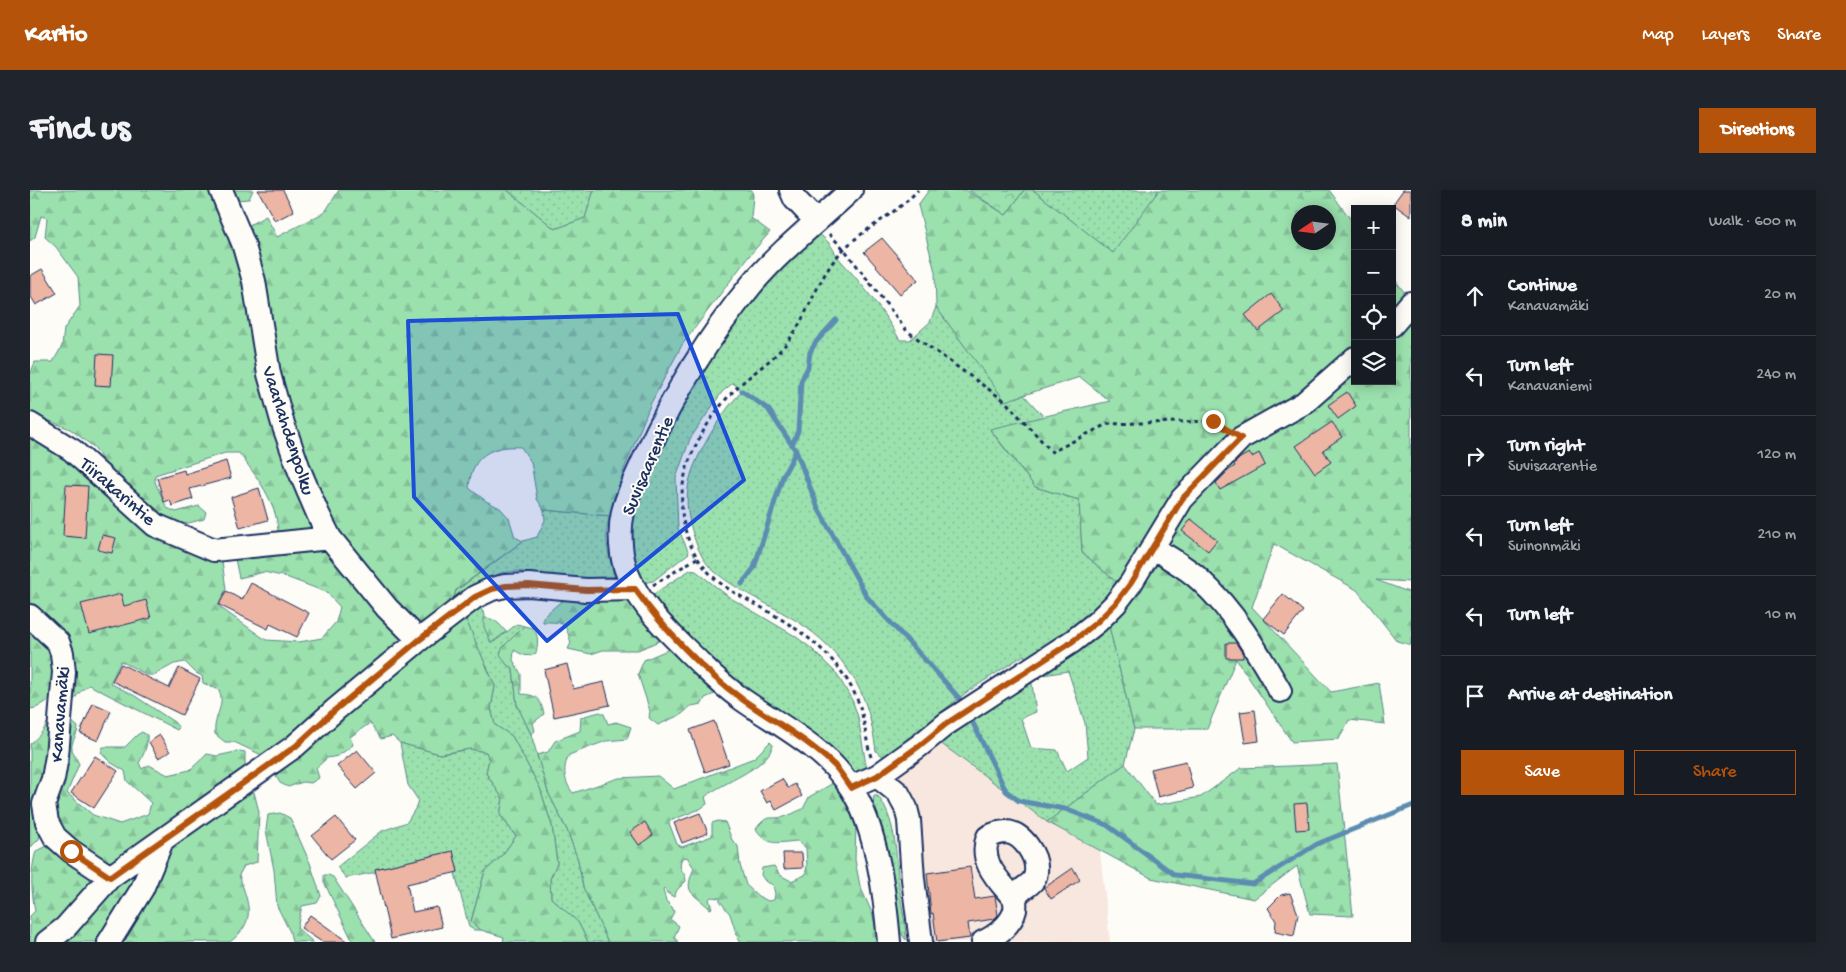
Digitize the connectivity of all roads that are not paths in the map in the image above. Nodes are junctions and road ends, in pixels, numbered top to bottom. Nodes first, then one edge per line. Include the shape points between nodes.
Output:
1 (221, 190) edge
2 (791, 190) edge
3 (851, 190) edge
4 (816, 221) junction
5 (1411, 303) edge
6 (1396, 320) edge
7 (1351, 362) edge
8 (30, 424) edge
9 (330, 538) junction
10 (1153, 548) junction
11 (635, 589) junction
12 (30, 616) edge
13 (419, 640) junction
14 (1280, 691) dead end
15 (877, 776) junction
16 (851, 788) junction
17 (37, 803) edge
18 (162, 841) junction
19 (110, 877) junction
20 (1015, 900) dead end
21 (47, 942) edge
22 (109, 942) edge
23 (889, 942) edge
24 (921, 942) edge
25 (983, 942) edge

1 - 9 street, Vaarlahdenpolku via 243,243 254,281 269,374 283,424 300,472
2 - 4 street
3 - 4 street, Suvisaarentie
4 - 11 street, Suvisaarentie via 759,277 720,325 696,360 652,442 623,511 620,530 622,555
5 - 6 street
7 - 10 street via 1304,403 1241,438 1182,499
8 - 9 street, Tiirakarintie via 72,450 155,525 214,550
9 - 13 street, Vaarlahdenpolku via 387,608
10 - 14 street via 1199,578 1226,606 1252,642
10 - 15 street via 1131,583 1097,622 946,724
11 - 13 street via 586,590 529,585 492,589 475,597
11 - 16 street, Suvisaarentie via 705,668 740,698 810,744 836,767
12 - 17 street, Kanavamäki via 57,640 64,672 53,779
13 - 18 street via 296,746
15 - 16 street
15 - 24 street via 898,792 906,808
16 - 23 street, Suvisaarentie via 866,821 876,857
17 - 19 street, Kanavamäki via 55,837
18 - 19 street
18 - 22 street via 142,889
19 - 21 street via 65,928
20 - 25 street via 1012,918 998,933

